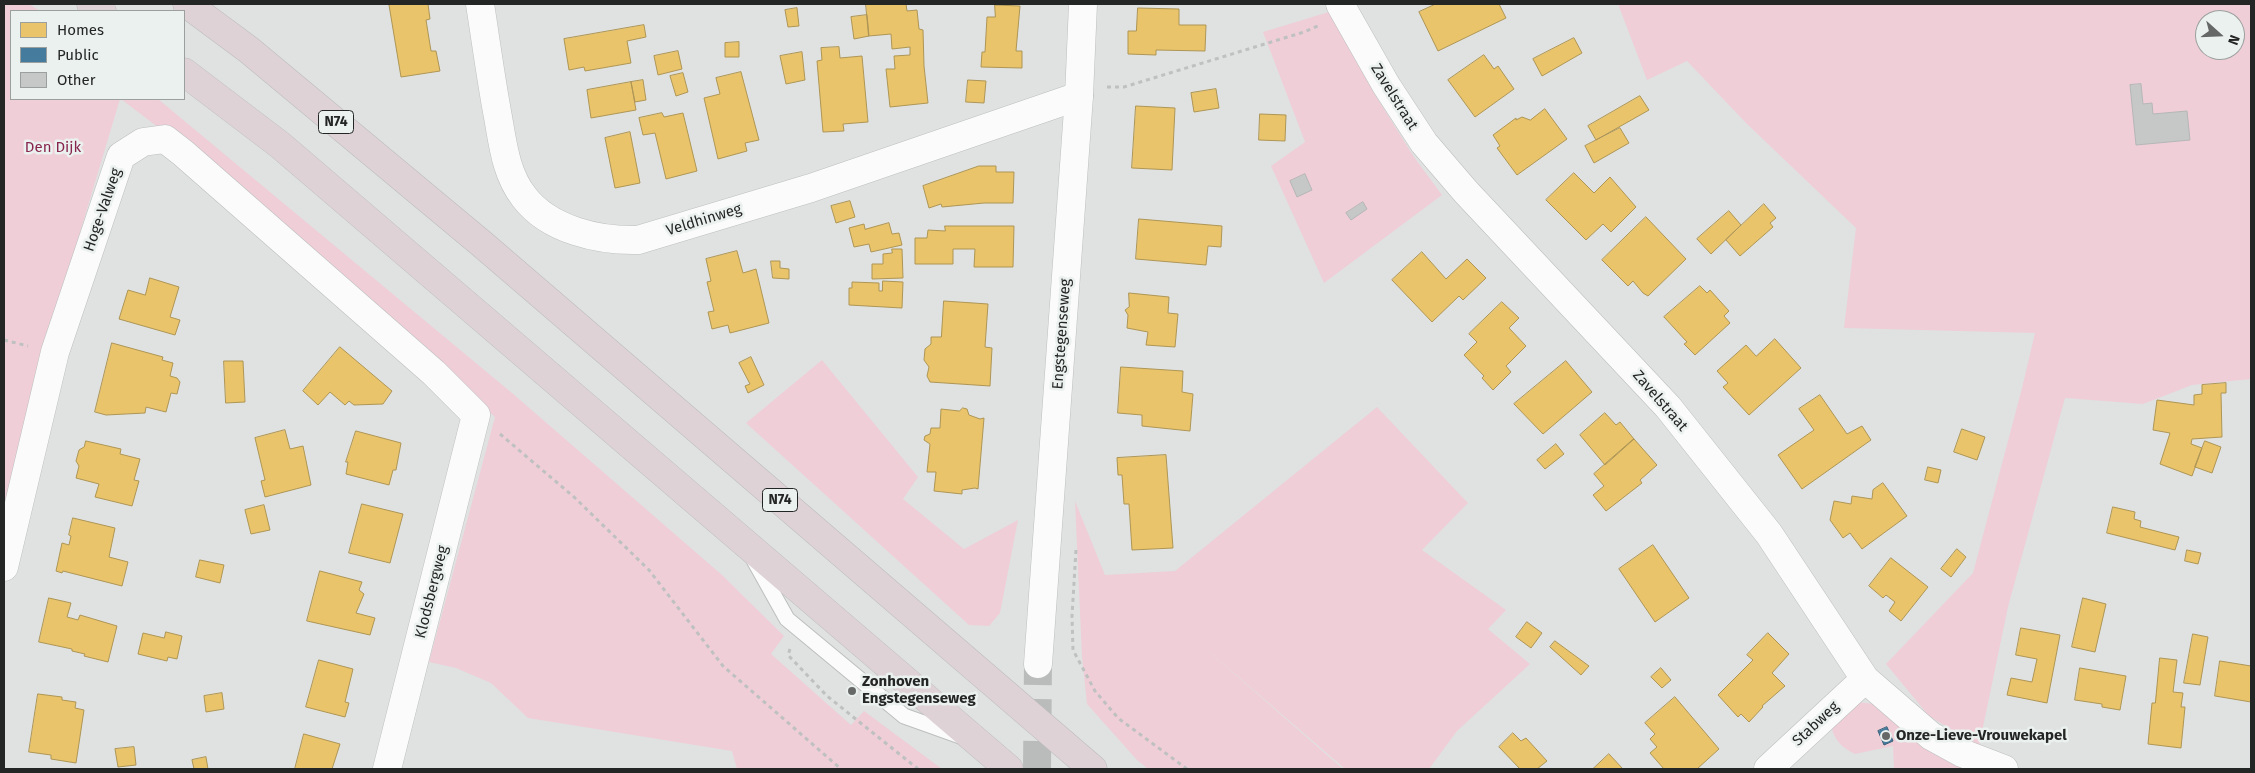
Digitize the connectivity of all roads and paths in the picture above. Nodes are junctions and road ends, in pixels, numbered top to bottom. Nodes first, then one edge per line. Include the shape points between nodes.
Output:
1 (187, 4) edge
2 (480, 4) edge
3 (1082, 4) edge
4 (1342, 9) edge
5 (185, 73) edge
6 (1079, 96) junction
7 (476, 415) junction
8 (1077, 542) dead end
9 (4, 567) edge
10 (792, 643) dead end
11 (1038, 664) tunnel mouth
12 (1865, 678) junction
13 (1085, 763) edge
14 (388, 769) edge
15 (842, 769) edge
16 (918, 769) edge
17 (1009, 769) edge
18 (1107, 769) edge
19 (1187, 769) edge
20 (1768, 769) edge
21 (2004, 769) edge

1 - 13 highway, N74 via 250,50 482,244
2 - 6 street, Veldhinweg via 508,167 524,197 548,219 582,233 615,241 638,240 811,188
3 - 6 street, Engstegenseweg
4 - 6 path via 1304,32 1124,87 1099,86
4 - 12 street, Zavelstraat via 1424,143 1668,407 1769,534
5 - 17 highway via 280,145
6 - 11 street, Engstegenseweg
7 - 9 street, Hoge-Valweg via 434,373 184,153 164,139 143,142 121,156 56,352
7 - 14 street, Klodsbergweg
7 - 15 path via 581,503 649,570 722,666
8 - 19 path via 1073,650 1095,691 1118,718
10 - 16 path via 788,655 827,696
12 - 20 street, Stabweg
12 - 21 street, Zavelstraat via 1931,736 1962,753
13 - 18 lane

